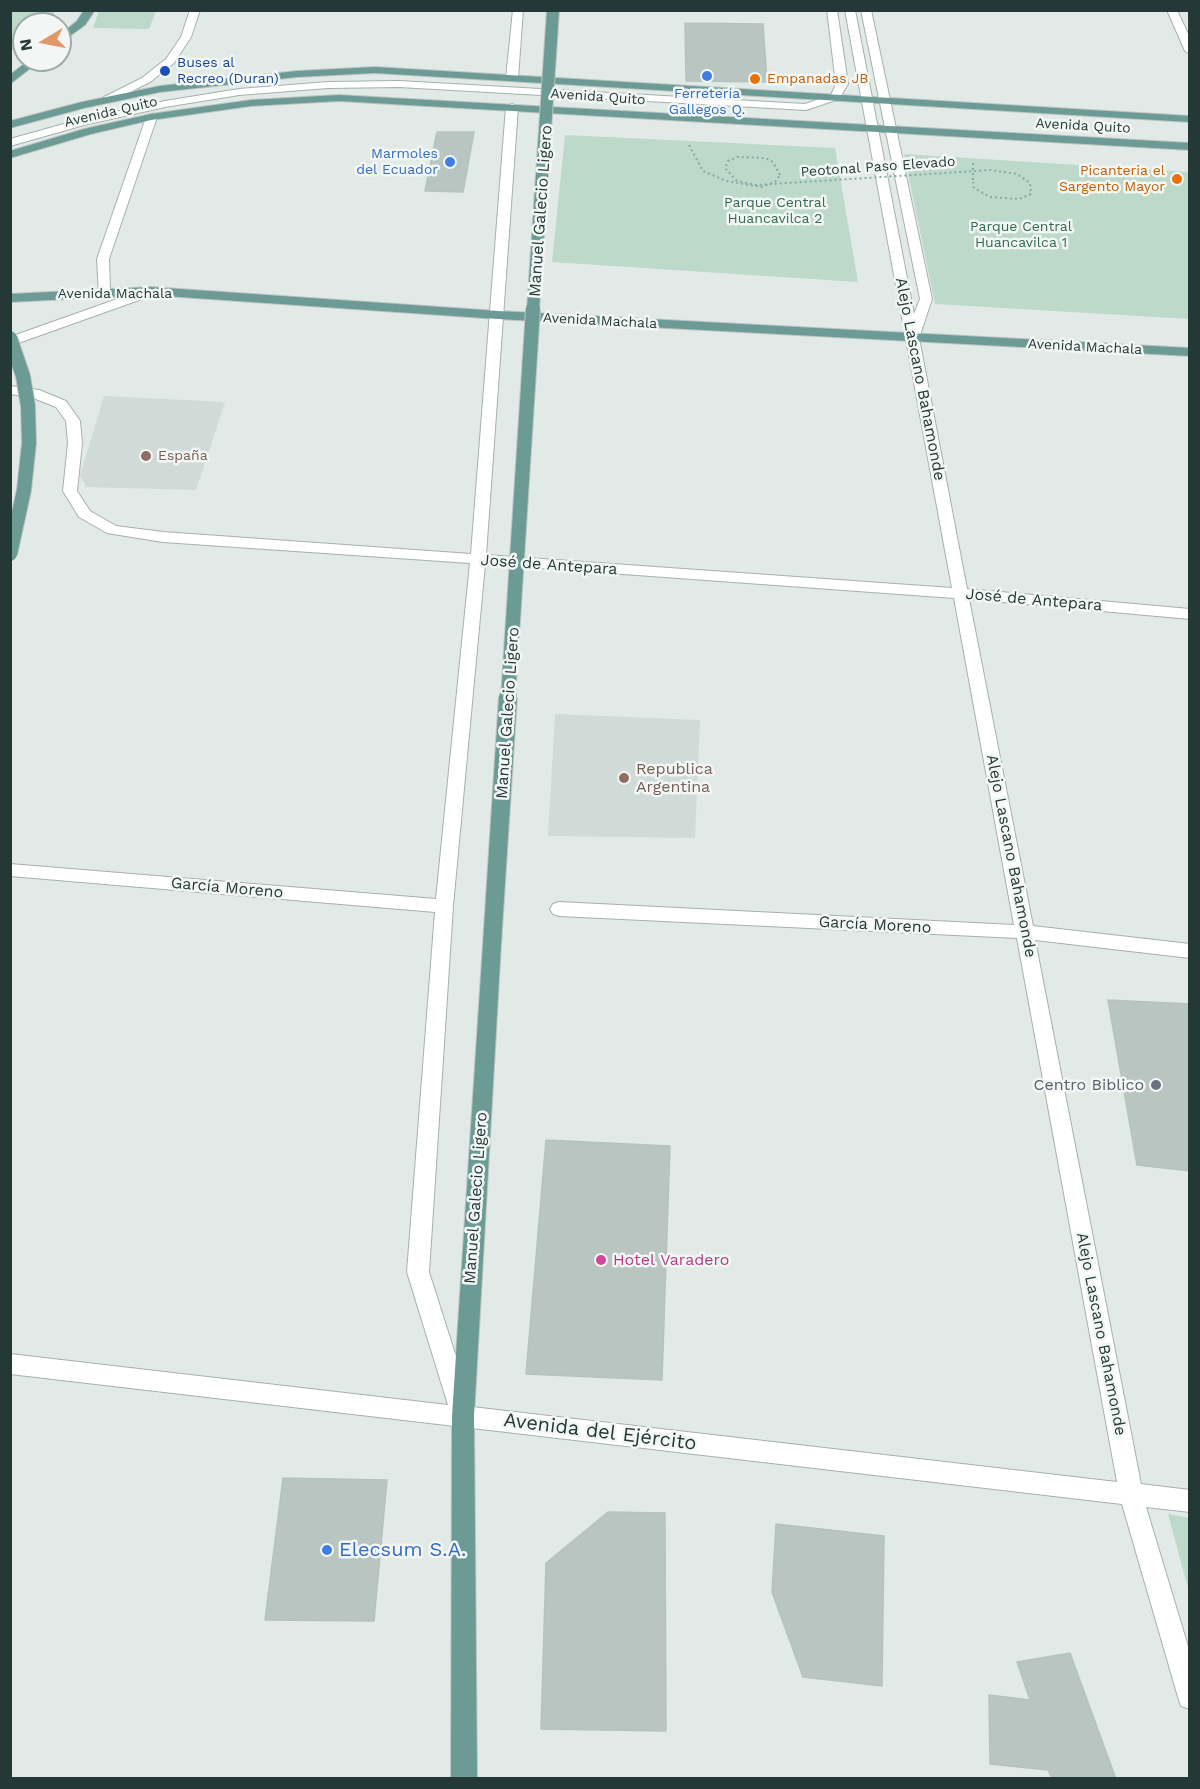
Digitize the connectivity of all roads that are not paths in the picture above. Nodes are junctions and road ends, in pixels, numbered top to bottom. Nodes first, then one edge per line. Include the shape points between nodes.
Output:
1 (90, 10) edge
2 (195, 10) edge
3 (518, 10) edge
4 (553, 10) edge
5 (832, 10) edge
6 (850, 10) edge
7 (866, 10) edge
8 (1172, 10) edge
9 (72, 30) edge
10 (1190, 51) edge
11 (512, 78) junction
12 (835, 97) junction
13 (108, 99) junction
14 (867, 99) junction
15 (885, 101) junction
16 (512, 107) junction
17 (151, 117) junction
18 (1190, 118) edge
19 (10, 126) edge
20 (872, 129) junction
21 (891, 130) junction
22 (10, 143) edge
23 (1190, 147) edge
24 (10, 155) edge
25 (151, 291) junction
26 (104, 292) junction
27 (10, 298) edge
28 (498, 315) junction
29 (913, 339) junction
30 (10, 340) edge
31 (1190, 352) edge
32 (10, 390) edge
33 (10, 554) edge
34 (478, 560) junction
35 (961, 593) junction
36 (1190, 614) edge
37 (10, 870) edge
38 (444, 906) junction
39 (559, 909) dead end
40 (1026, 932) junction
41 (1190, 951) edge
42 (10, 1364) edge
43 (463, 1416) junction
44 (1131, 1494) junction
45 (1190, 1501) edge
46 (1190, 1697) edge
47 (464, 1779) edge

1 - 9 main road
2 - 13 street via 186,37 170,62 146,80
3 - 11 street
4 - 43 main road, Manuel Galecio Ligero, bridge
5 - 12 street via 842,84
6 - 14 street, Alejo Lascano Bahamonde
7 - 15 street
8 - 10 street
11 - 12 main road, Avenida Quito
11 - 13 main road, Avenida Quito via 339,71 259,77
12 - 14 main road, Avenida Quito
12 - 22 street via 821,104 792,108 399,84 328,85 239,92 165,104
13 - 19 main road, Avenida Quito
14 - 15 main road, Avenida Quito
14 - 20 street, Alejo Lascano Bahamonde
15 - 18 main road, Avenida Quito
15 - 21 street
16 - 17 main road, Avenida Quito via 339,98 251,103
16 - 20 main road, Avenida Quito
16 - 28 street, Manuel Galecio Ligero
17 - 24 main road, Avenida Quito
17 - 26 street via 103,259
20 - 21 main road, Avenida Quito
20 - 29 street, Alejo Lascano Bahamonde
21 - 23 main road, Avenida Quito
21 - 29 street via 926,299
25 - 26 main road, Avenida Machala
25 - 28 main road, Avenida Machala
25 - 30 street
26 - 27 main road, Avenida Machala
28 - 29 main road, Avenida Machala
28 - 34 street, Manuel Galecio Ligero
29 - 31 main road, Avenida Machala
29 - 35 street, Alejo Lascano Bahamonde
30 - 33 main road, bridge via 24,386 29,443 24,490
32 - 34 street, José de Antepara via 34,393 61,404 73,421 70,491 84,514 112,530
34 - 35 street, José de Antepara
34 - 38 street, Manuel Galecio Ligero
35 - 36 street, José de Antepara
35 - 40 street, Alejo Lascano Bahamonde
37 - 38 street, García Moreno
38 - 43 street, Manuel Galecio Ligero via 418,1272
39 - 40 street, García Moreno
40 - 41 street, García Moreno
40 - 44 street, Alejo Lascano Bahamonde
42 - 43 street, Avenida del Ejército
43 - 44 street, Avenida del Ejército
43 - 47 main road, Manuel Galecio Ligero
44 - 45 street, Avenida del Ejército
44 - 46 street, Alejo Lascano Bahamonde

